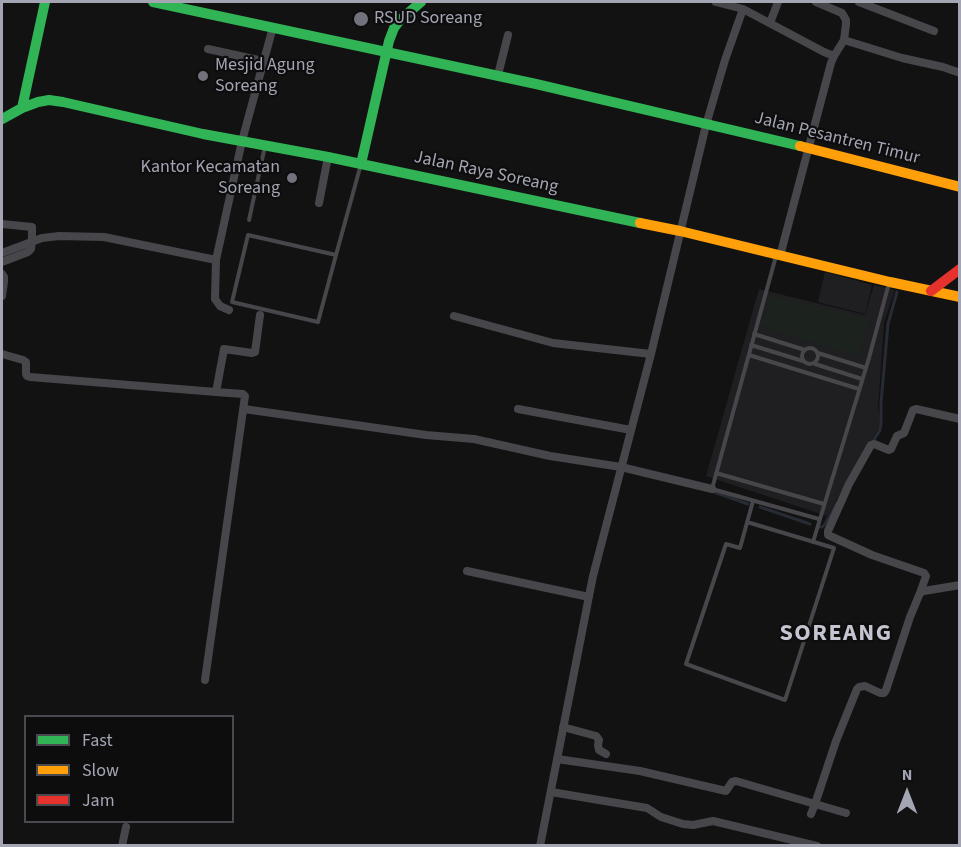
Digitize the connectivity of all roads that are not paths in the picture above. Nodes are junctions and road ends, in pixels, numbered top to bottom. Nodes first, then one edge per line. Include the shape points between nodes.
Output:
1 (45, 2) edge
2 (153, 2) edge
3 (421, 2) edge
4 (716, 2) edge
5 (778, 2) edge
6 (816, 2) edge
7 (859, 2) edge
8 (743, 9) junction
9 (770, 23) junction
10 (273, 27) junction
11 (934, 31) dead end
12 (508, 35) dead end
13 (843, 40) junction
14 (208, 49) dead end
15 (387, 51) junction
16 (834, 56) junction
17 (263, 61) junction
18 (960, 74) edge
19 (498, 75) junction
20 (22, 108) junction
21 (2, 119) edge
22 (706, 125) junction
23 (242, 141) junction
24 (265, 145) junction
25 (808, 148) junction
26 (328, 157) junction
27 (361, 164) junction
28 (960, 187) edge
29 (319, 203) dead end
30 (249, 220) dead end
31 (2, 224) edge
32 (680, 231) junction
33 (32, 244) junction
34 (2, 253) edge
35 (336, 255) junction
36 (778, 255) junction
37 (216, 260) junction
38 (2, 262) edge
39 (960, 270) edge
40 (2, 274) edge
41 (890, 282) junction
42 (931, 291) junction
43 (2, 296) edge
44 (960, 297) edge
45 (229, 310) dead end
46 (260, 315) dead end
47 (454, 316) dead end
48 (754, 334) junction
49 (751, 345) junction
50 (805, 350) junction
51 (818, 353) junction
52 (2, 354) edge
53 (651, 354) junction
54 (749, 355) junction
55 (803, 361) junction
56 (814, 364) junction
57 (866, 368) junction
58 (862, 379) junction
59 (859, 389) junction
60 (216, 392) junction
61 (244, 409) junction
62 (518, 409) dead end
63 (960, 419) edge
64 (631, 430) junction
65 (621, 467) junction
66 (716, 472) junction
67 (712, 489) junction
68 (753, 501) junction
69 (824, 504) junction
70 (819, 519) junction
71 (747, 522) junction
72 (813, 542) junction
73 (467, 571) dead end
74 (960, 585) edge
75 (920, 593) junction
76 (589, 597) junction
77 (205, 680) dead end
78 (563, 727) junction
79 (606, 754) dead end
80 (557, 759) junction
81 (551, 792) junction
82 (814, 804) junction
83 (846, 813) dead end
84 (811, 814) dead end
85 (126, 827) dead end
86 (122, 846) edge
87 (540, 846) edge
88 (817, 846) edge

1 - 20 main road
2 - 10 main road, Jalan Pesantren Timur
3 - 15 main road via 394,28
4 - 8 street
5 - 9 street
6 - 13 street via 842,13 846,20
7 - 11 street
8 - 9 street
8 - 22 street
9 - 16 street
10 - 15 main road, Jalan Pesantren Timur
10 - 17 street
12 - 19 street
13 - 16 street
13 - 18 street
14 - 17 street
15 - 19 main road, Jalan Pesantren Timur
15 - 27 main road
16 - 25 street
17 - 23 street
19 - 22 main road, Jalan Pesantren Timur
20 - 21 main road, Jalan Raya Soreang
20 - 23 main road, Jalan Raya Soreang via 49,100 63,102
22 - 25 main road, Jalan Pesantren Timur
22 - 32 street
23 - 24 main road, Jalan Raya Soreang
23 - 37 street
24 - 26 main road, Jalan Raya Soreang
24 - 30 lane
25 - 28 main road, Jalan Pesantren Timur
25 - 36 street
26 - 27 main road, Jalan Raya Soreang
26 - 29 street
27 - 32 main road, Jalan Raya Soreang
27 - 35 lane
31 - 33 street via 32,227
32 - 36 main road, Jalan Raya Soreang
32 - 53 street
33 - 34 street
33 - 37 street via 42,238 104,237
33 - 38 street via 28,252
35 - 35 lane via 318,322 232,302 248,235
36 - 41 main road, Jalan Raya Soreang
36 - 48 lane
37 - 45 street via 215,299
39 - 42 main road
40 - 43 street
41 - 42 main road, Jalan Raya Soreang
41 - 57 lane
42 - 44 main road, Jalan Raya Soreang
46 - 60 street via 255,352 225,349
47 - 53 street via 553,343
48 - 49 lane
48 - 50 lane
49 - 54 lane
49 - 55 lane
50 - 51 lane via 812,348
50 - 55 lane
51 - 56 lane
51 - 57 lane
52 - 60 street via 26,362 30,377
53 - 64 street
54 - 59 lane
54 - 66 lane
55 - 56 lane
56 - 58 lane
57 - 58 lane
58 - 59 lane
59 - 69 lane
60 - 61 street via 245,395
61 - 65 street via 474,439
61 - 77 street
62 - 64 street
63 - 75 street via 916,408 890,450 871,445 828,531 828,535 872,555 924,573
64 - 65 street
65 - 67 street
65 - 76 street
66 - 67 lane
66 - 69 lane
67 - 68 lane
68 - 70 lane
68 - 71 lane
69 - 70 lane
70 - 72 lane
71 - 72 lane
71 - 72 lane via 740,548 726,544 686,664 785,700 834,548
73 - 76 street
74 - 75 street
75 - 82 street via 886,690 880,693 865,686 857,689
76 - 78 street
78 - 79 street via 596,736 599,750
78 - 80 street
80 - 81 street
80 - 82 street via 640,771 726,791 736,781
81 - 87 street
81 - 88 street via 647,808 682,824 713,821
82 - 83 street
82 - 84 street
85 - 86 street

